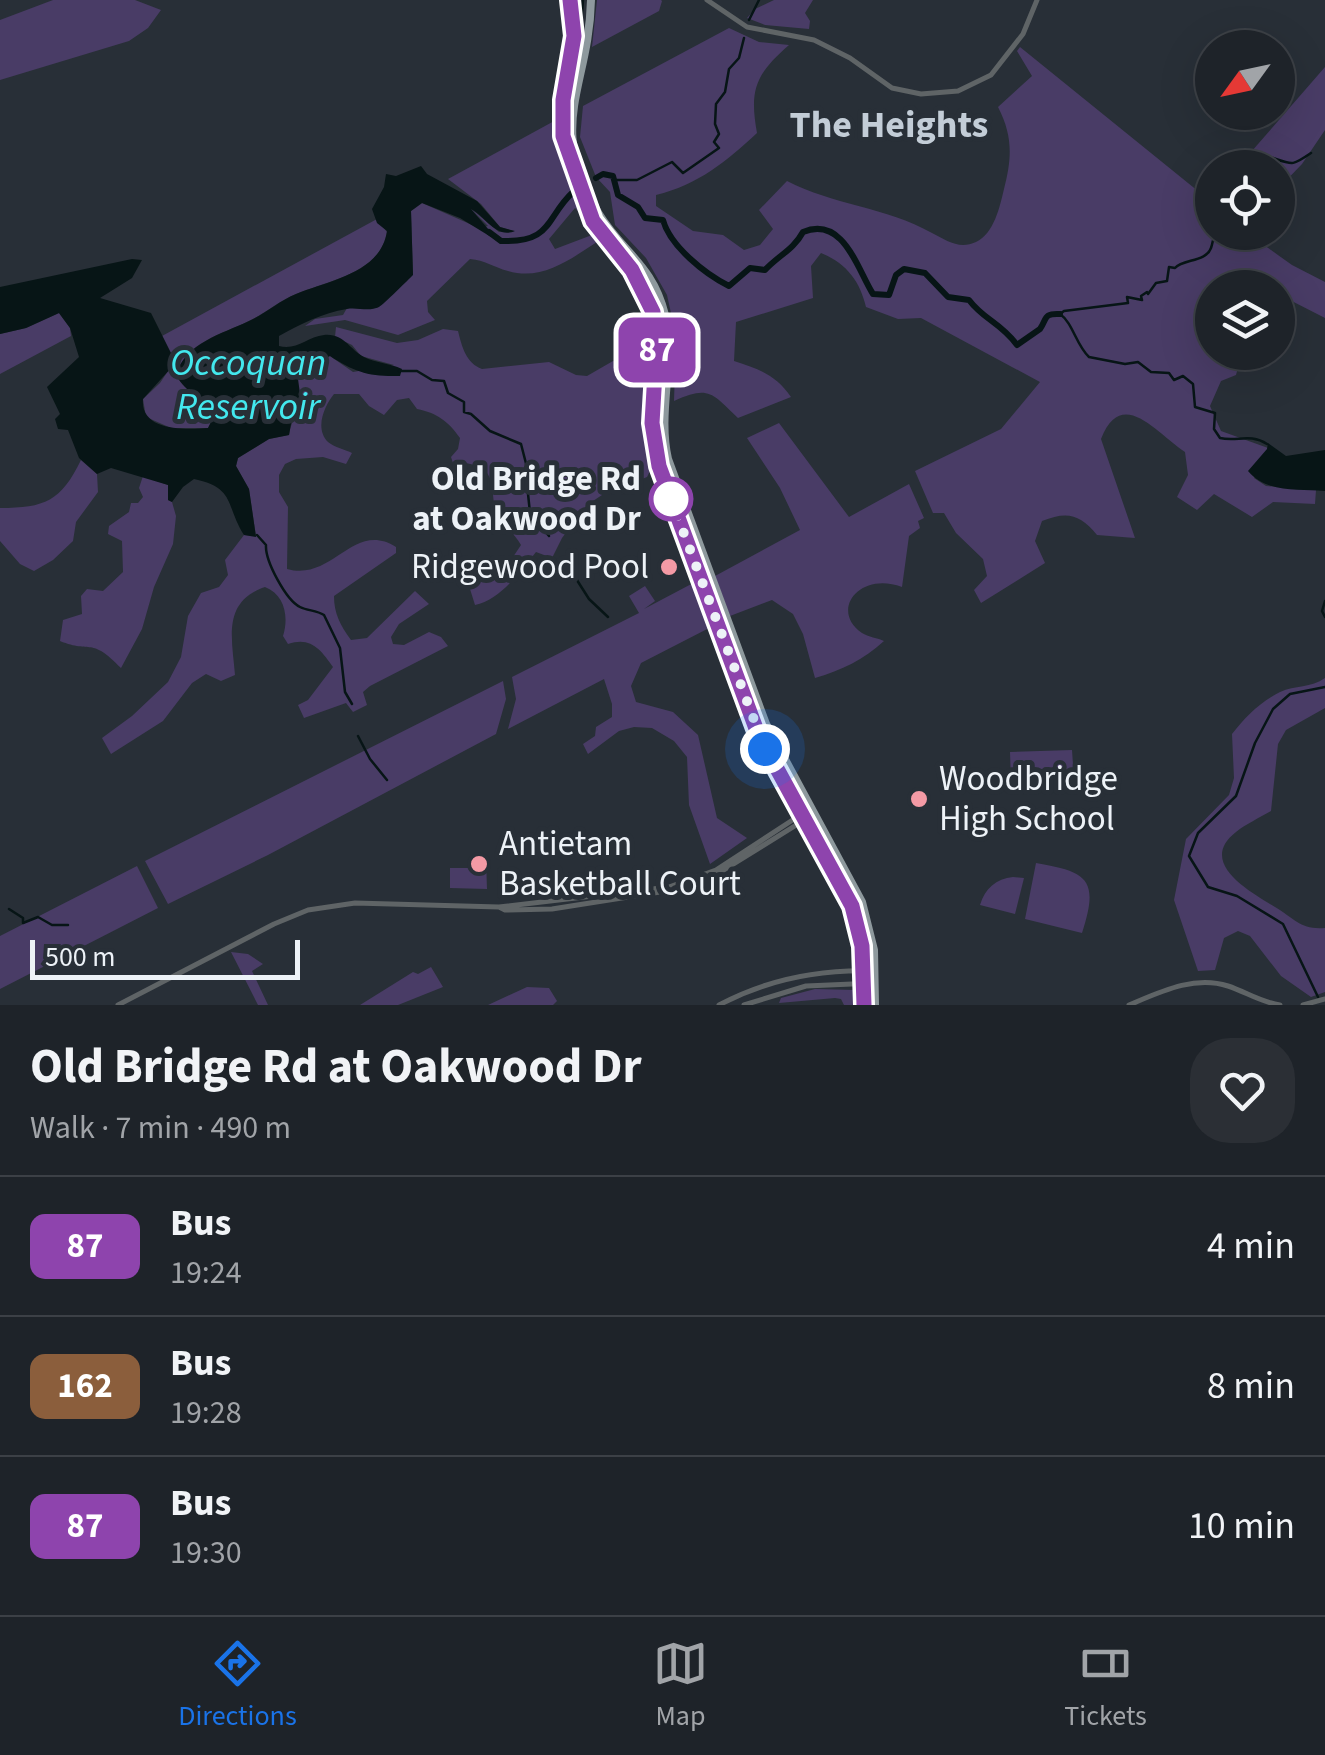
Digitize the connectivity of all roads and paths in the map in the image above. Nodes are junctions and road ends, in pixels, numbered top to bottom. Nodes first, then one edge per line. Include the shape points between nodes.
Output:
1 (570, 0) edge
2 (591, 0) edge
3 (707, 0) edge
4 (1037, 0) edge
5 (812, 811) junction
6 (802, 817) junction
7 (864, 971) junction
8 (875, 971) junction
9 (864, 982) junction
10 (875, 982) junction
11 (1325, 999) edge
12 (118, 1005) edge
13 (718, 1005) edge
14 (744, 1005) edge
15 (864, 1005) edge
16 (875, 1005) edge
17 (1129, 1005) edge
18 (1280, 1005) edge
19 (1303, 1005) edge

1 - 6 main road via 574,44 562,118 566,149 593,221 651,307 659,466 756,728
2 - 5 main road via 571,112 575,152 599,214 657,292 667,330 663,426 670,466 766,724
3 - 4 street via 747,27 814,40 892,88 921,94 958,91 991,75 1023,34
5 - 6 street
5 - 8 main road via 862,902
6 - 7 main road via 852,906
6 - 12 street via 689,882 499,907 312,909
7 - 8 street
7 - 9 main road
7 - 13 street via 784,979
8 - 10 main road
9 - 10 street
9 - 14 street via 806,986
9 - 15 main road
10 - 16 main road
11 - 19 street
17 - 18 street via 1204,982

